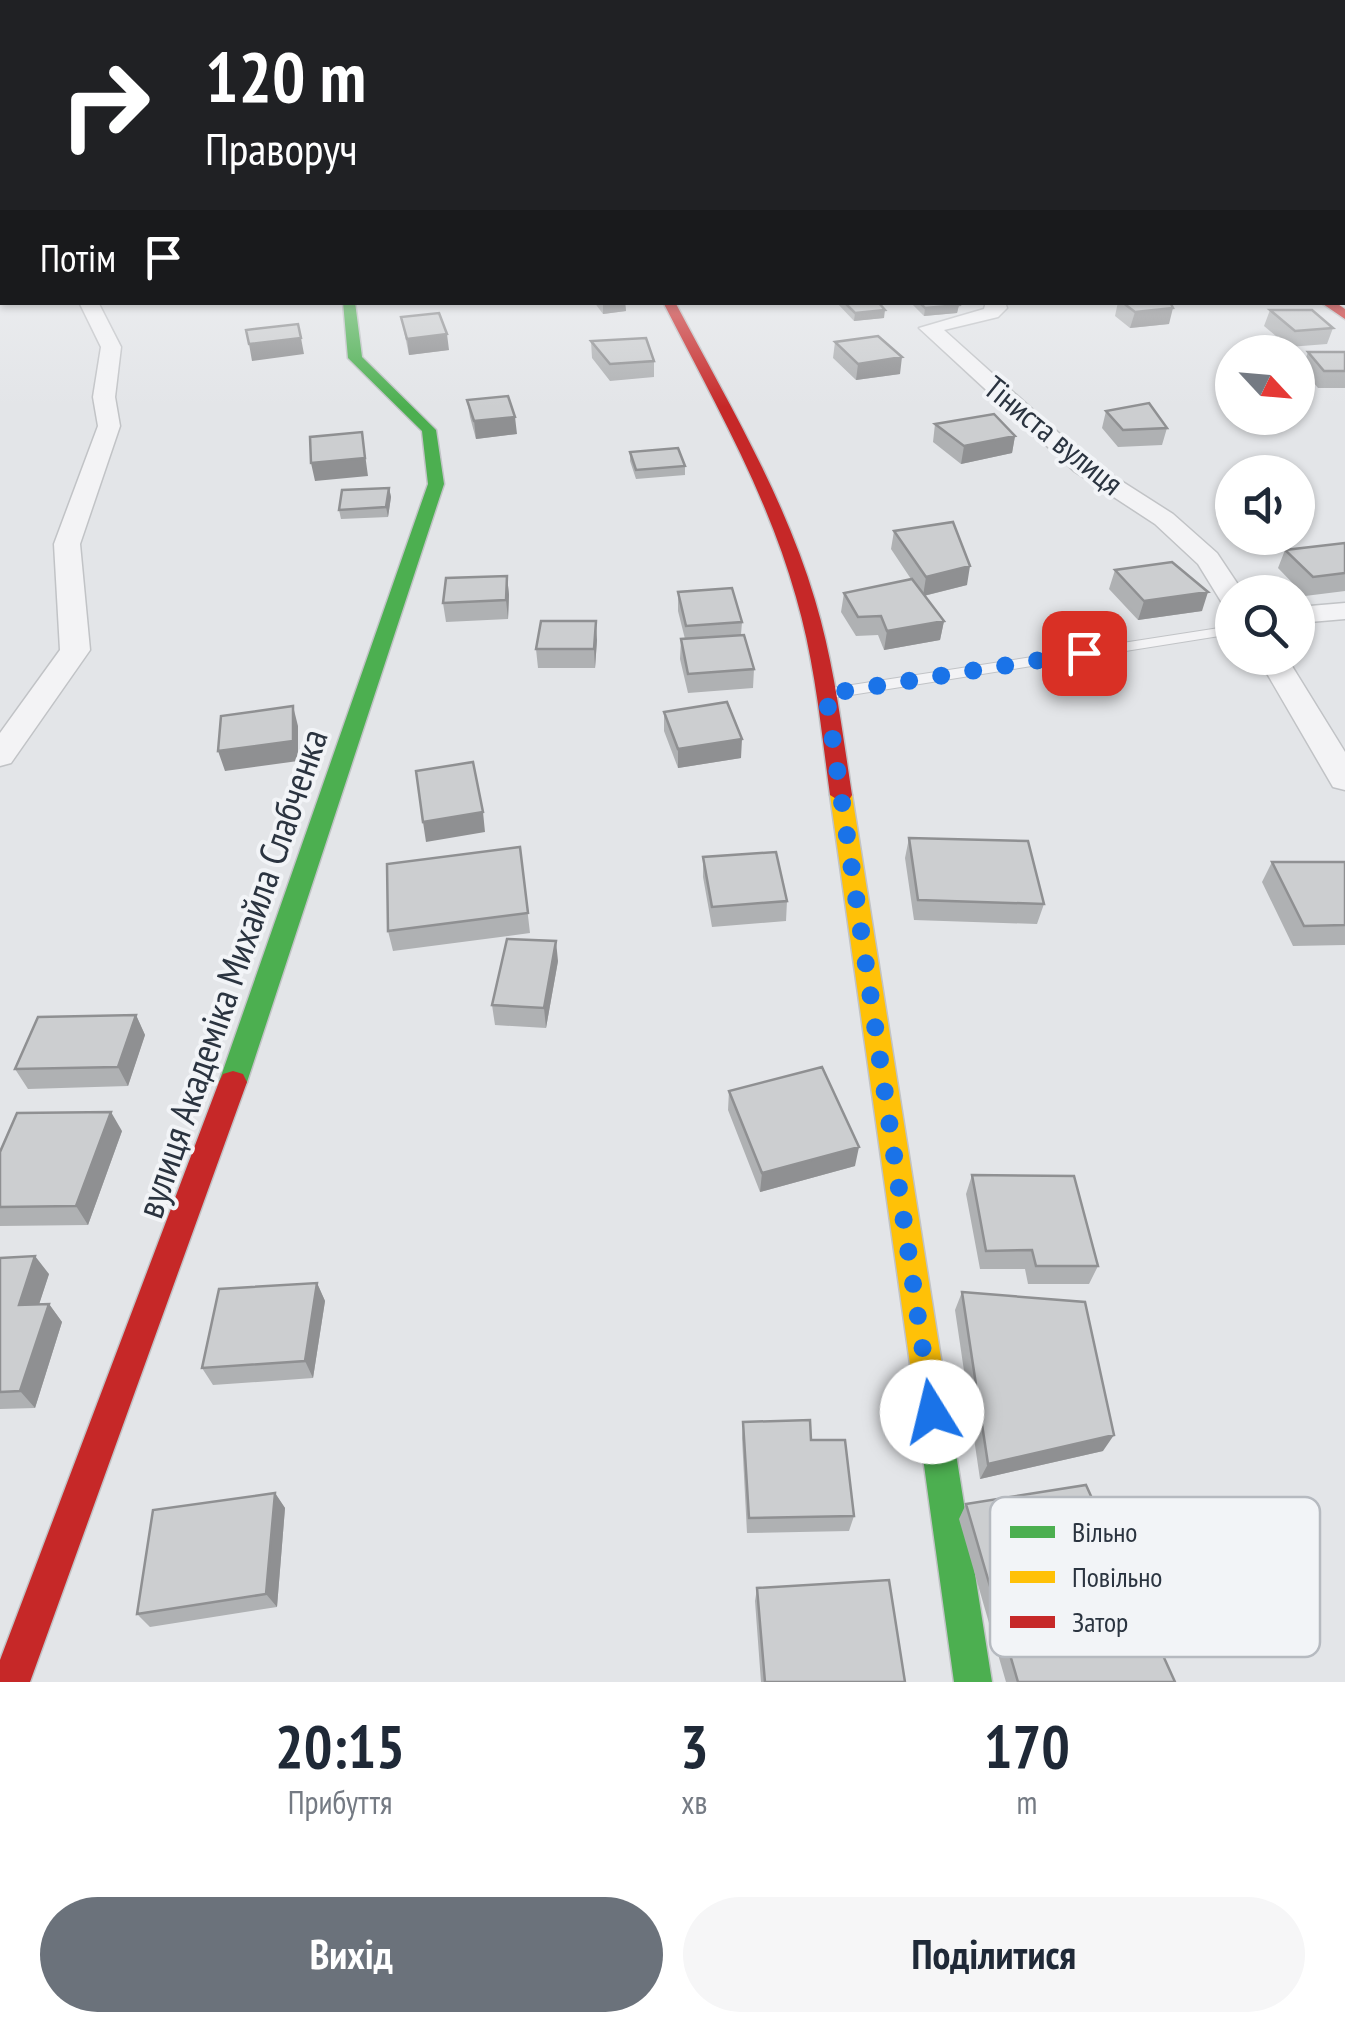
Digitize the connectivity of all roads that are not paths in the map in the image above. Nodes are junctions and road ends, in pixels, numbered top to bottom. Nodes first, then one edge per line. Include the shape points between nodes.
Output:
1 (90, 305) edge
2 (350, 305) edge
3 (672, 305) edge
4 (996, 305) edge
5 (1218, 575) edge
6 (1345, 611) edge
7 (1315, 614) edge
8 (1215, 633) edge
9 (1282, 675) edge
10 (826, 694) junction
11 (0, 756) edge
12 (1345, 779) edge
13 (11, 1682) edge
14 (973, 1682) edge

1 - 11 street via 111,347 104,397 109,426 67,544 75,650
2 - 13 street, вулиця Академіка Михайла Слабченка via 356,358 429,430 436,484 226,1102
3 - 10 street via 773,506 798,574
4 - 5 street, Тіниста вулиця via 992,313 929,328 1082,466 1164,519
6 - 7 street
8 - 10 lane
9 - 12 street
10 - 14 street

